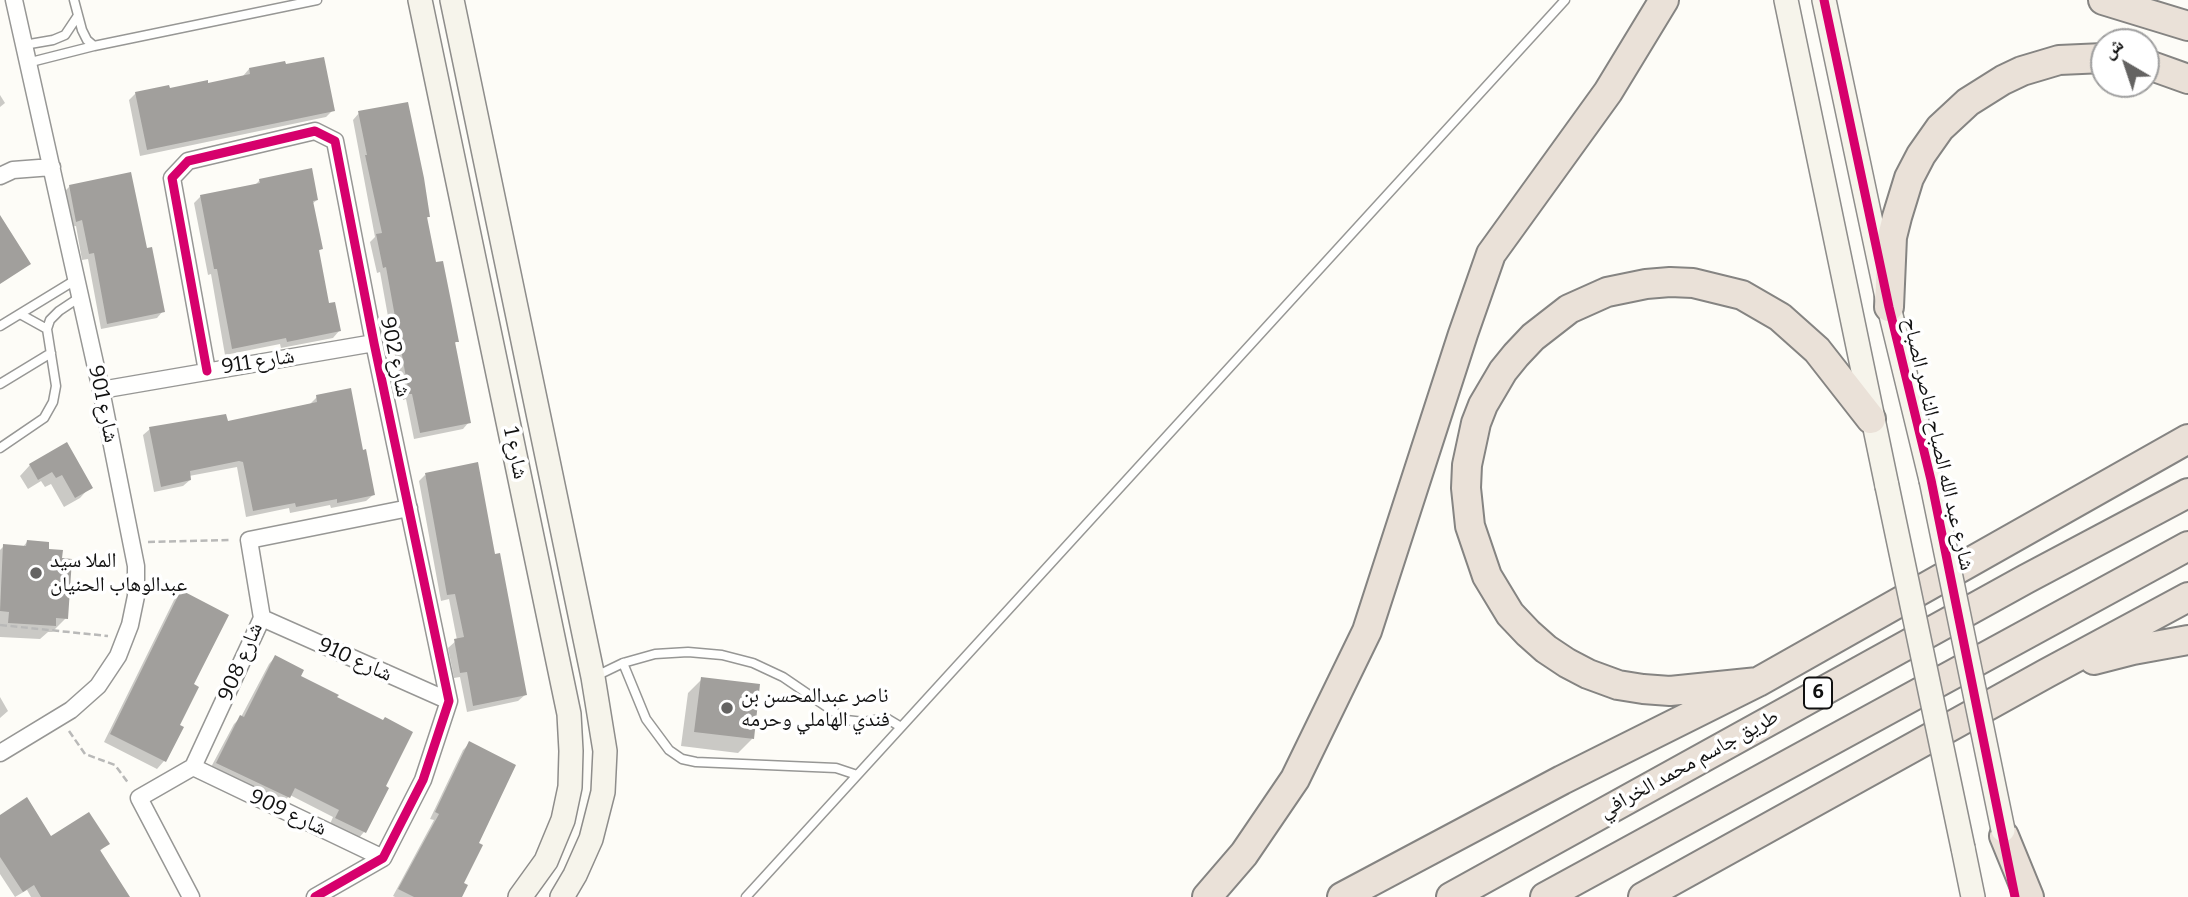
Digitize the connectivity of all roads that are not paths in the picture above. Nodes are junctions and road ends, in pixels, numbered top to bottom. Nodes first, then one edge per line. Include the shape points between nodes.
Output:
1 (14, 0) edge
2 (74, 0) edge
3 (317, 0) edge
4 (452, 0) edge
5 (1565, 0) edge
6 (1664, 0) edge
7 (1786, 0) edge
8 (1824, 0) edge
9 (2103, 0) edge
10 (416, 4) edge
11 (77, 17) junction
12 (2188, 26) edge
13 (24, 45) junction
14 (94, 46) junction
15 (2090, 59) edge
16 (27, 63) junction
17 (2160, 69) edge
18 (2188, 79) edge
19 (52, 167) junction
20 (0, 176) edge
21 (474, 257) junction
22 (77, 279) junction
23 (81, 296) junction
24 (1889, 307) junction
25 (20, 314) junction
26 (0, 326) edge
27 (47, 329) junction
28 (524, 339) junction
29 (374, 343) junction
30 (51, 353) junction
31 (207, 371) junction
32 (0, 384) edge
33 (101, 390) junction
34 (1871, 419) junction
35 (2188, 439) edge
36 (0, 448) edge
37 (2188, 493) edge
38 (409, 508) junction
39 (2188, 546) edge
40 (2188, 597) edge
41 (262, 618) junction
42 (2188, 640) edge
43 (623, 663) junction
44 (2047, 673) junction
45 (593, 677) junction
46 (1758, 682) junction
47 (449, 701) junction
48 (901, 727) junction
49 (0, 753) edge
50 (193, 767) junction
51 (857, 775) junction
52 (2003, 833) junction
53 (1730, 849) junction
54 (383, 858) junction
55 (191, 897) edge
56 (315, 897) edge
57 (520, 897) edge
58 (562, 897) edge
59 (746, 897) edge
60 (1207, 897) edge
61 (1342, 897) edge
62 (1451, 897) edge
63 (1545, 897) edge
64 (1643, 897) edge
65 (1673, 897) edge
66 (1973, 897) edge
67 (2015, 897) edge
68 (2029, 897) edge

1 - 13 street, شارع 901
2 - 11 lane
3 - 14 lane
4 - 28 street, شارع 1
5 - 48 lane
6 - 60 highway via 1608,92 1491,254 1367,631 1295,779 1244,855
7 - 34 street
8 - 24 street, شارع عبد الله الصباح الناصر الصباح
9 - 12 highway
10 - 21 street, شارع 1
11 - 13 lane via 65,35
11 - 14 lane
13 - 16 street, شارع 901
14 - 16 lane
15 - 24 highway via 2059,60 2003,79 1940,128 1909,178 1896,216
16 - 19 street, شارع 901
17 - 18 highway
19 - 20 street via 13,170
19 - 22 street, شارع 901
21 - 28 street via 487,279 504,330 511,337
21 - 57 street, شارع 1 via 569,714 570,787 563,820 547,861
22 - 23 street, شارع 901
22 - 25 lane
23 - 27 lane via 59,311
23 - 33 street, شارع 901
24 - 52 street, شارع عبد الله الصباح الناصر الصباح, bridge via 1931,480
25 - 26 lane
25 - 27 lane
27 - 30 lane
28 - 45 street, شارع 1
29 - 31 street, شارع 911
29 - 31 street, شارع 902 via 335,141 315,131 188,160 172,178
29 - 38 street, شارع 902
30 - 32 lane
30 - 36 lane via 56,386 53,402 44,418
31 - 33 street, شارع 911
33 - 49 street, شارع 901 via 136,566 136,596 125,638 98,685 71,710
34 - 46 highway via 1816,350 1780,317 1742,295 1693,283 1625,288 1569,309 1516,355 1483,405 1467,466 1470,526 1487,576 1510,614 1528,633 1567,663 1618,685 1670,691
34 - 66 street, bridge
35 - 46 highway
37 - 62 highway, طريق جاسم محمد الخرافي / 6
38 - 41 street, شارع 908 via 249,540
38 - 47 street, شارع 902
39 - 63 highway, 6
40 - 44 highway
41 - 47 street, شارع 910
41 - 50 street, شارع 908
42 - 44 highway via 2133,649
43 - 45 lane
43 - 48 lane via 672,652 730,656 783,677 846,720 886,718
43 - 51 lane via 653,730 682,759 836,768
44 - 53 highway
45 - 58 street, شارع 1 via 605,751 603,792 591,839
46 - 61 highway
47 - 54 street, شارع 902 via 423,780
48 - 51 lane
50 - 54 street, شارع 909
50 - 55 street via 139,798
51 - 59 lane
52 - 67 street, شارع عبد الله الصباح الناصر الصباح
52 - 68 highway
53 - 64 highway
53 - 65 highway
54 - 56 street

